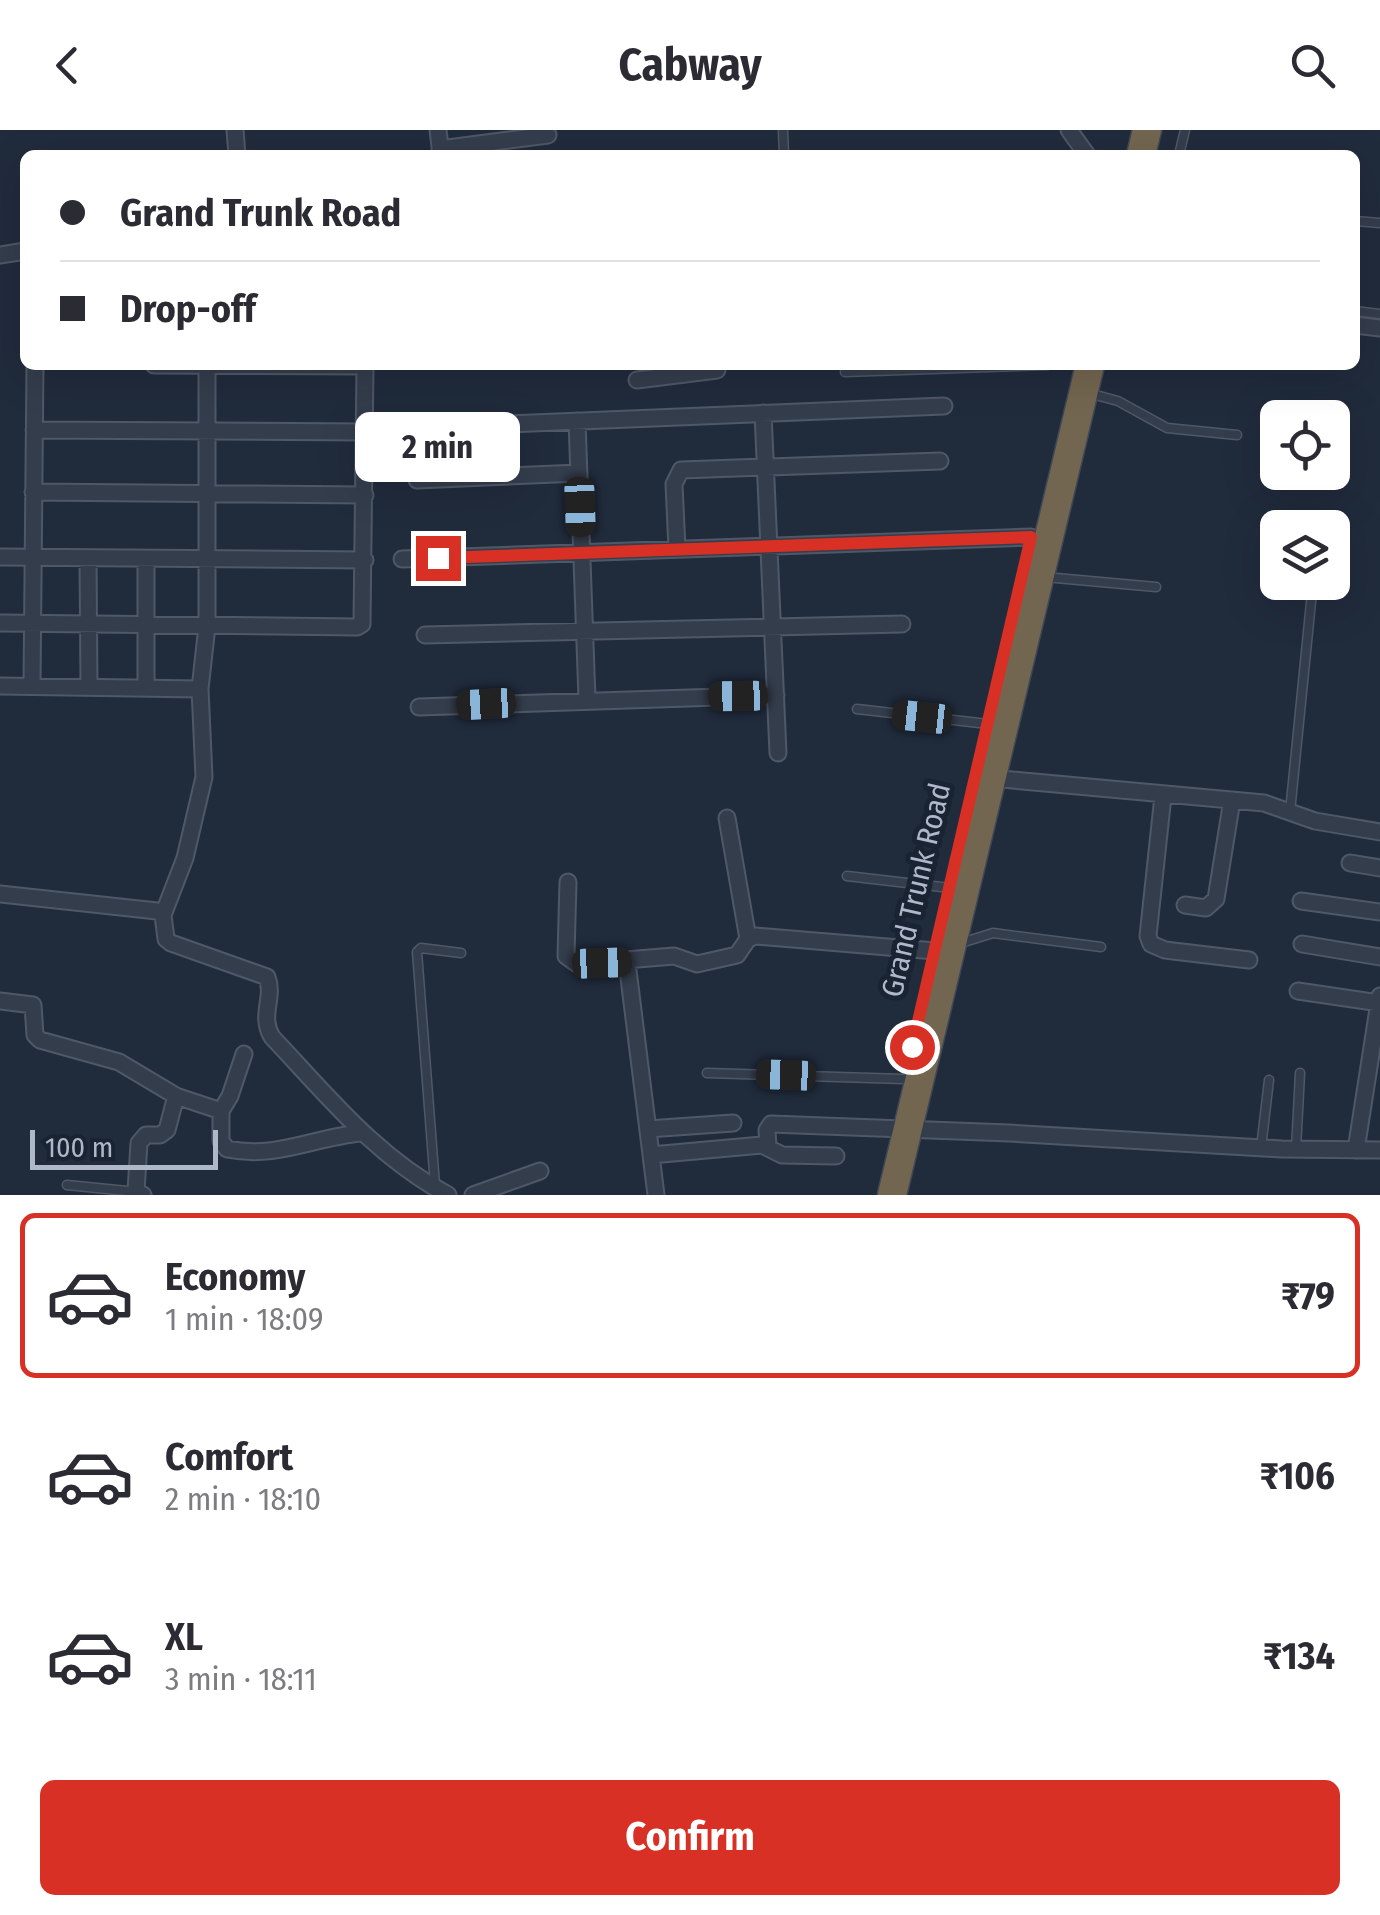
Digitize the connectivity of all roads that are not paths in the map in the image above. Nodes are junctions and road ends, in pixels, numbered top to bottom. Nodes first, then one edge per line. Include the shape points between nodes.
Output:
1 (1068, 130) edge
2 (548, 133) edge
3 (503, 135) edge
4 (448, 150) edge
5 (1083, 150) edge
6 (34, 370) edge
7 (207, 370) edge
8 (366, 370) edge
9 (717, 370) dead end
10 (903, 370) edge
11 (1070, 370) edge
12 (678, 371) edge
13 (845, 372) dead end
14 (1086, 378) edge
15 (637, 380) dead end
16 (944, 406) dead end
17 (764, 413) junction
18 (576, 421) junction
19 (461, 426) dead end
20 (208, 428) junction
21 (34, 430) junction
22 (364, 432) junction
23 (1237, 434) dead end
24 (940, 461) dead end
25 (766, 467) junction
26 (579, 473) junction
27 (417, 480) dead end
28 (33, 492) junction
29 (206, 495) junction
30 (365, 496) junction
31 (1031, 537) junction
32 (768, 547) junction
33 (677, 550) junction
34 (582, 552) junction
35 (0, 557) edge
36 (32, 557) junction
37 (88, 558) junction
38 (146, 558) junction
39 (204, 559) junction
40 (365, 560) junction
41 (402, 560) dead end
42 (1040, 577) junction
43 (1156, 587) dead end
44 (1311, 600) edge
45 (0, 623) edge
46 (32, 623) junction
47 (88, 624) junction
48 (902, 624) dead end
49 (147, 625) junction
50 (207, 626) junction
51 (772, 628) junction
52 (583, 631) junction
53 (426, 636) dead end
54 (0, 686) edge
55 (32, 686) junction
56 (89, 687) junction
57 (146, 688) junction
58 (200, 688) junction
59 (776, 695) junction
60 (587, 699) junction
61 (419, 706) dead end
62 (856, 709) dead end
63 (988, 724) junction
64 (778, 753) dead end
65 (990, 778) junction
66 (1163, 796) junction
67 (1232, 800) junction
68 (1290, 812) junction
69 (727, 818) dead end
70 (1380, 832) edge
71 (1350, 864) dead end
72 (1380, 868) edge
73 (847, 876) dead end
74 (568, 882) dead end
75 (950, 888) junction
76 (0, 894) edge
77 (1301, 901) dead end
78 (1185, 905) dead end
79 (1380, 912) edge
80 (162, 915) junction
81 (748, 939) junction
82 (1302, 944) dead end
83 (1101, 946) dead end
84 (944, 948) junction
85 (460, 952) dead end
86 (1380, 957) edge
87 (1249, 960) dead end
88 (628, 962) junction
89 (1298, 990) dead end
90 (0, 1001) edge
91 (1380, 1001) edge
92 (1376, 1046) edge
93 (244, 1054) dead end
94 (707, 1073) dead end
95 (1300, 1074) dead end
96 (904, 1079) junction
97 (1269, 1080) dead end
98 (1374, 1082) edge
99 (176, 1096) junction
100 (221, 1111) junction
101 (733, 1123) dead end
102 (648, 1129) junction
103 (900, 1130) junction
104 (360, 1133) junction
105 (768, 1148) junction
106 (1261, 1148) junction
107 (1296, 1150) junction
108 (1356, 1150) junction
109 (1380, 1150) edge
110 (651, 1155) junction
111 (836, 1156) dead end
112 (540, 1171) dead end
113 (67, 1185) dead end
114 (442, 1192) edge
115 (139, 1194) edge
116 (473, 1195) edge
117 (656, 1195) edge
118 (876, 1195) edge
119 (892, 1195) edge

1 - 5 street
2 - 3 street
3 - 4 street
6 - 21 street
7 - 20 street
8 - 22 street
9 - 12 street
10 - 13 lane
11 - 31 highway, Grand Trunk Road
12 - 15 street
14 - 23 lane via 1167,428
14 - 42 highway, Grand Trunk Road
16 - 17 street
17 - 18 street
17 - 25 street
18 - 19 street
18 - 26 street
20 - 21 street
20 - 22 street
20 - 29 street
21 - 28 street
22 - 30 street
24 - 25 street
25 - 32 street
25 - 33 street via 681,470 674,484
26 - 27 street
26 - 34 street
28 - 29 street
28 - 36 street
29 - 30 street
29 - 39 street
30 - 40 street
31 - 32 street
31 - 63 highway, Grand Trunk Road
32 - 33 street
32 - 51 street
33 - 34 street
34 - 41 street
34 - 52 street
35 - 36 street
36 - 37 street
36 - 46 street
37 - 38 street
37 - 47 street
38 - 39 street
38 - 49 street
39 - 40 street
39 - 50 street
40 - 50 street via 365,619 356,627
42 - 43 lane
42 - 65 highway, Grand Trunk Road
44 - 68 lane
45 - 46 street
46 - 47 street
46 - 55 street
47 - 49 street
47 - 56 street
48 - 51 street
49 - 50 street
49 - 57 street
50 - 58 street
51 - 52 street
51 - 59 street
52 - 53 street
52 - 60 street
54 - 55 street
55 - 56 street
56 - 57 street
57 - 58 street
58 - 80 street via 200,807
59 - 60 street
59 - 64 street
60 - 61 street
62 - 63 lane
63 - 75 highway, Grand Trunk Road
65 - 66 street
65 - 84 highway, Grand Trunk Road
66 - 67 street
66 - 87 street via 1151,944
67 - 68 street
67 - 78 street via 1216,899 1206,908
68 - 70 street
69 - 81 street
71 - 72 street
73 - 75 lane
74 - 88 street via 570,962
75 - 84 highway, Grand Trunk Road
76 - 80 street via 150,908
77 - 79 street
80 - 104 street via 171,943 268,977 266,1028
81 - 84 street
81 - 88 street via 736,955 704,964 674,956
82 - 86 street
83 - 84 lane via 993,933
84 - 96 highway, Grand Trunk Road
84 - 103 highway, Grand Trunk Road
85 - 114 lane via 416,952
88 - 102 street
89 - 91 street
90 - 99 street via 33,1006 40,1040 118,1062
91 - 92 street
92 - 98 street
93 - 100 street
94 - 96 lane
95 - 107 lane
96 - 103 highway, Grand Trunk Road
97 - 106 lane
98 - 108 street
99 - 100 street
99 - 115 street via 165,1134 146,1134 138,1142
100 - 104 street via 221,1142 232,1150 292,1150 323,1137
101 - 102 street
102 - 110 street
103 - 105 street via 771,1124
103 - 106 street
103 - 118 highway, Grand Trunk Road
103 - 119 highway, Grand Trunk Road
104 - 114 street
105 - 110 street
105 - 111 street via 782,1155
106 - 107 street
107 - 108 street
108 - 109 street
110 - 117 street
112 - 116 street
113 - 115 lane

